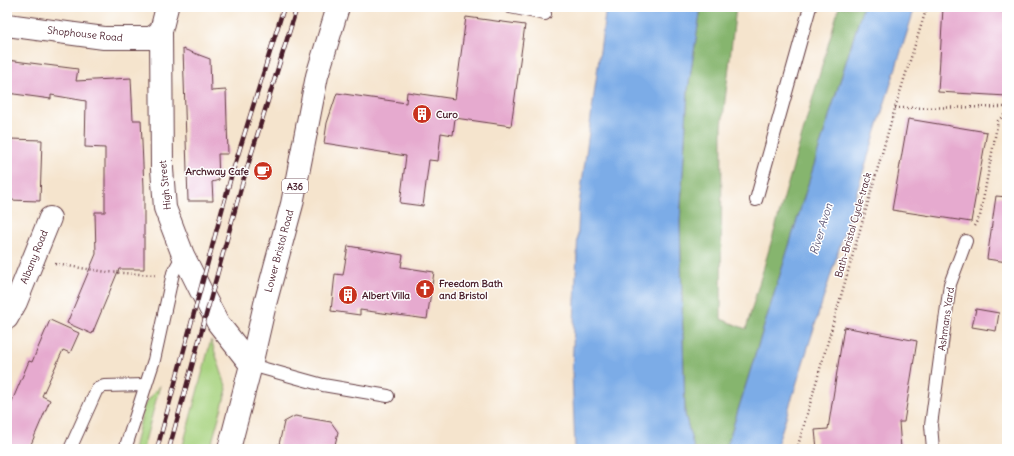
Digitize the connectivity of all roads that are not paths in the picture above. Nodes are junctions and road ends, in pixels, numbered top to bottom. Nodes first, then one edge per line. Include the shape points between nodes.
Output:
1 (167, 7) edge
2 (338, 7) edge
3 (510, 7) edge
4 (810, 7) edge
5 (546, 14) dead end
6 (7, 25) edge
7 (161, 31) junction
8 (756, 200) dead end
9 (50, 218) dead end
10 (966, 241) road end
11 (183, 255) junction
12 (7, 318) edge
13 (251, 365) junction
14 (145, 385) junction
15 (388, 396) dead end
16 (70, 449) edge
17 (125, 449) edge
18 (229, 449) edge
19 (933, 449) edge

1 - 7 main road, High Street
2 - 13 main road, Lower Bristol Road / A36 via 317,76 292,204
3 - 5 lane
4 - 8 lane
6 - 7 main road, Shophouse Road via 104,38 151,38
7 - 11 main road, High Street via 162,169 165,208
9 - 12 main road, Albany Road
10 - 19 lane, Ashmans Yard via 950,284 931,425
11 - 13 main road, High Street via 218,323
11 - 14 lane via 173,273 154,360
13 - 15 lane via 323,385
13 - 18 main road, Lower Bristol Road / A36
14 - 16 lane via 104,386 97,389
14 - 17 lane

